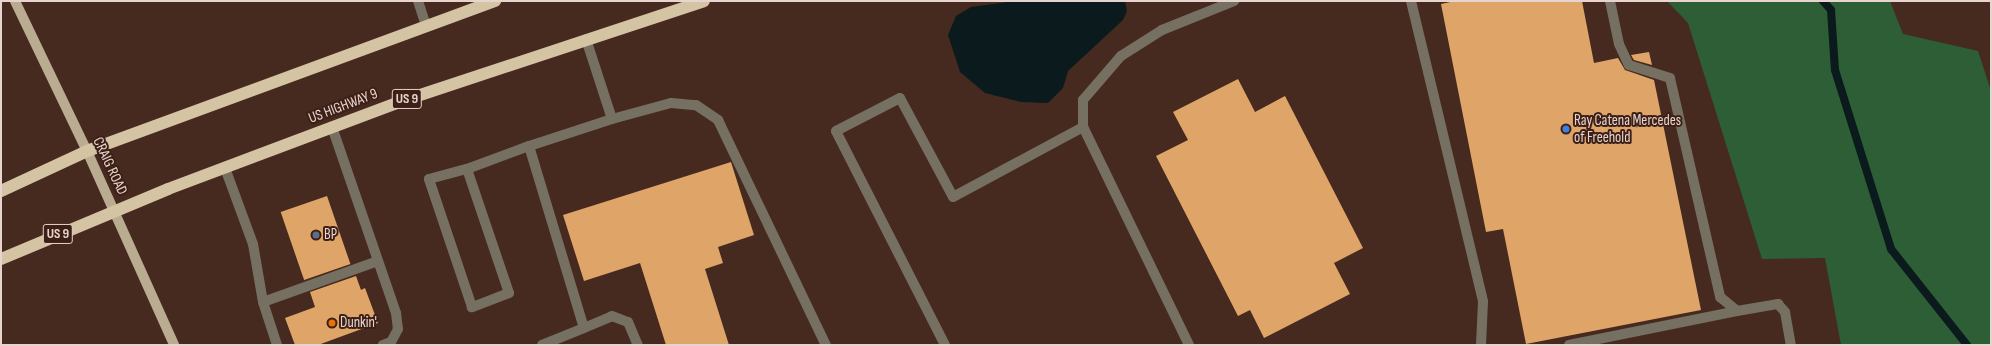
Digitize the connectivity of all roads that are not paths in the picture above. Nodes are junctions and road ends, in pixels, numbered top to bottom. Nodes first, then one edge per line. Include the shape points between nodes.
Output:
1 (15, 1) edge
2 (418, 1) edge
3 (495, 1) edge
4 (704, 1) edge
5 (1234, 1) edge
6 (1411, 1) edge
7 (1610, 1) edge
8 (426, 25) junction
9 (586, 39) junction
10 (612, 119) junction
11 (332, 127) junction
12 (1083, 127) junction
13 (529, 146) junction
14 (87, 151) junction
15 (225, 168) junction
16 (467, 169) junction
17 (1, 191) edge
18 (115, 211) junction
19 (1, 259) edge
20 (378, 261) junction
21 (263, 302) junction
22 (1737, 311) junction
23 (584, 328) junction
24 (174, 345) edge
25 (277, 345) edge
26 (383, 345) edge
27 (542, 345) edge
28 (638, 345) edge
29 (826, 345) edge
30 (945, 345) edge
31 (1189, 345) edge
32 (1482, 345) edge
33 (1569, 345) edge
34 (1791, 345) edge

1 - 14 main road, CRAIG ROAD
2 - 8 lane
3 - 8 highway
4 - 9 highway, US HIGHWAY 9 / US 9
5 - 12 lane via 1162,30 1121,56 1083,100
6 - 32 lane via 1483,302
7 - 22 lane via 1619,44 1629,65 1670,78 1720,297
8 - 14 highway
9 - 10 lane
9 - 11 highway, US HIGHWAY 9 / US 9
10 - 13 lane
10 - 29 lane via 671,104 696,105 718,120
11 - 15 highway, US HIGHWAY 9 / US 9
11 - 20 lane
12 - 30 lane via 953,197 900,98 836,132
12 - 31 lane
13 - 16 lane
13 - 23 lane
14 - 17 highway
14 - 18 main road, CRAIG ROAD
15 - 18 highway, US HIGHWAY 9 / US 9
15 - 21 lane via 253,244
16 - 16 lane via 429,179 472,307 509,293
18 - 19 highway, US HIGHWAY 9 / US 9
18 - 24 main road, CRAIG ROAD
20 - 21 lane
20 - 26 lane via 398,329 391,342
21 - 25 lane
22 - 33 lane
22 - 34 lane via 1778,304 1785,312
23 - 27 lane
23 - 28 lane via 612,316 628,322

